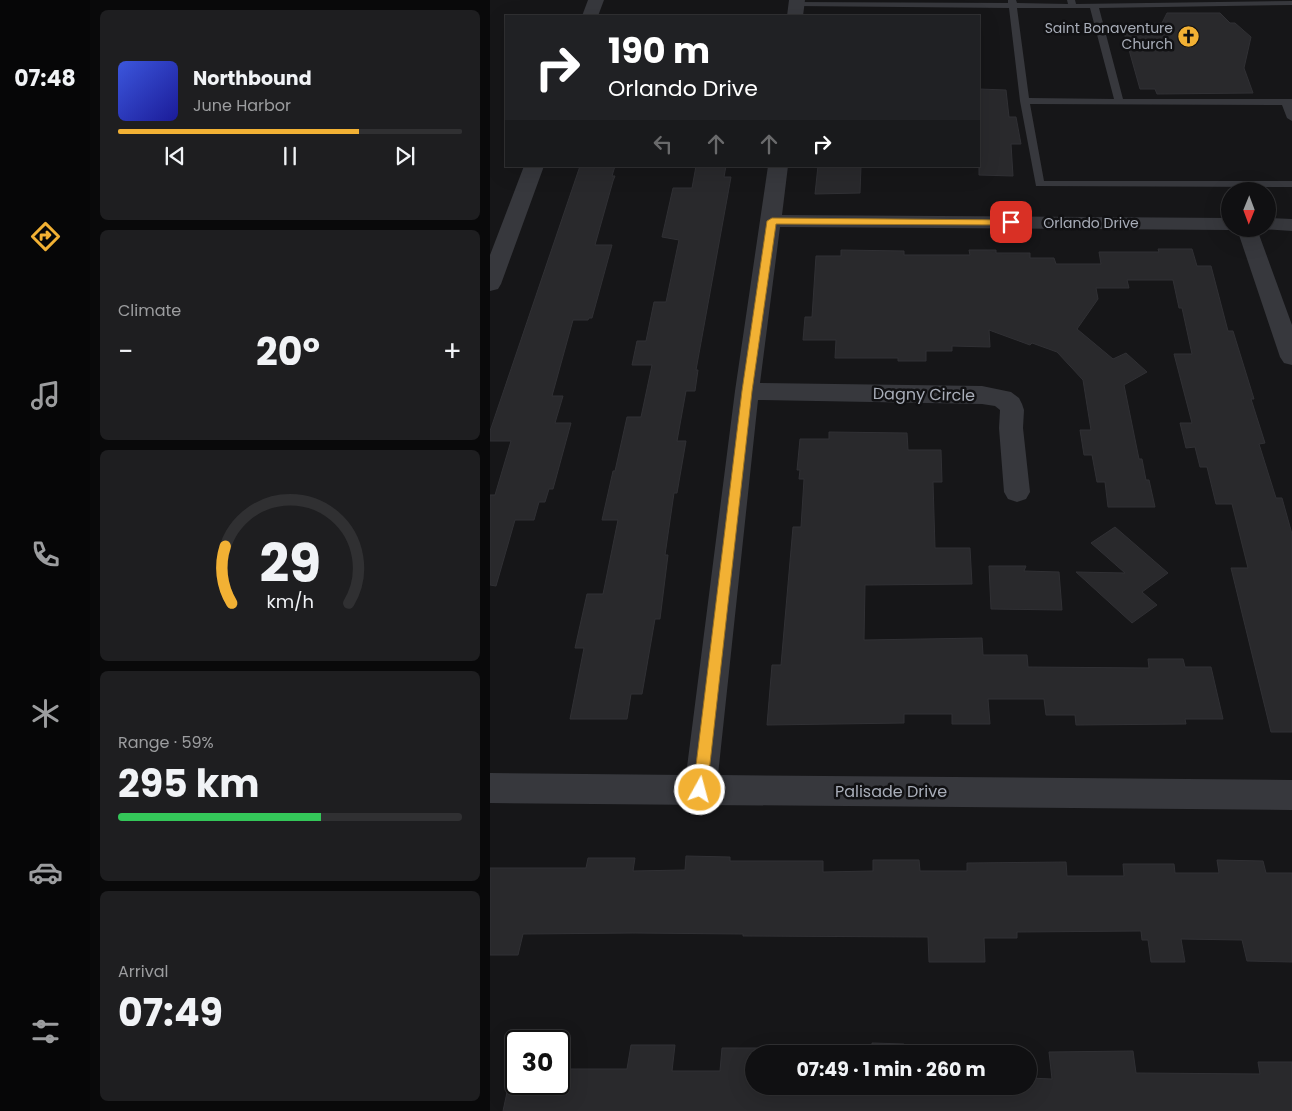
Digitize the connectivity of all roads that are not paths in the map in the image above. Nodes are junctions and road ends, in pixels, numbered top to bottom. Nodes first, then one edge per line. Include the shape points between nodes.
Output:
1 (596, 0) edge
2 (1012, 2) edge
3 (1072, 3) edge
4 (1292, 3) edge
5 (1094, 6) junction
6 (796, 7) edge
7 (590, 15) edge
8 (1025, 101) junction
9 (1119, 102) junction
10 (1289, 102) edge
11 (1292, 118) edge
12 (534, 167) edge
13 (778, 167) edge
14 (1292, 184) edge
15 (772, 221) junction
16 (1221, 224) edge
17 (1276, 224) edge
18 (1292, 225) edge
19 (1251, 238) edge
20 (490, 284) edge
21 (1292, 357) edge
22 (747, 391) junction
23 (1017, 492) dead end
24 (490, 788) edge
25 (700, 790) junction
26 (1292, 795) edge

1 - 7 street
2 - 3 lane
2 - 6 lane
2 - 8 lane
3 - 5 lane
4 - 5 lane
5 - 9 lane
8 - 9 lane
8 - 14 lane via 1040,184
9 - 10 lane
10 - 11 lane
12 - 20 street
13 - 15 street
15 - 16 street, Orlando Drive
15 - 22 street
17 - 18 street
19 - 21 street
22 - 23 street, Dagny Circle via 982,394 1002,398 1012,410
22 - 25 street
24 - 25 street, Palisade Drive
25 - 26 street, Palisade Drive

